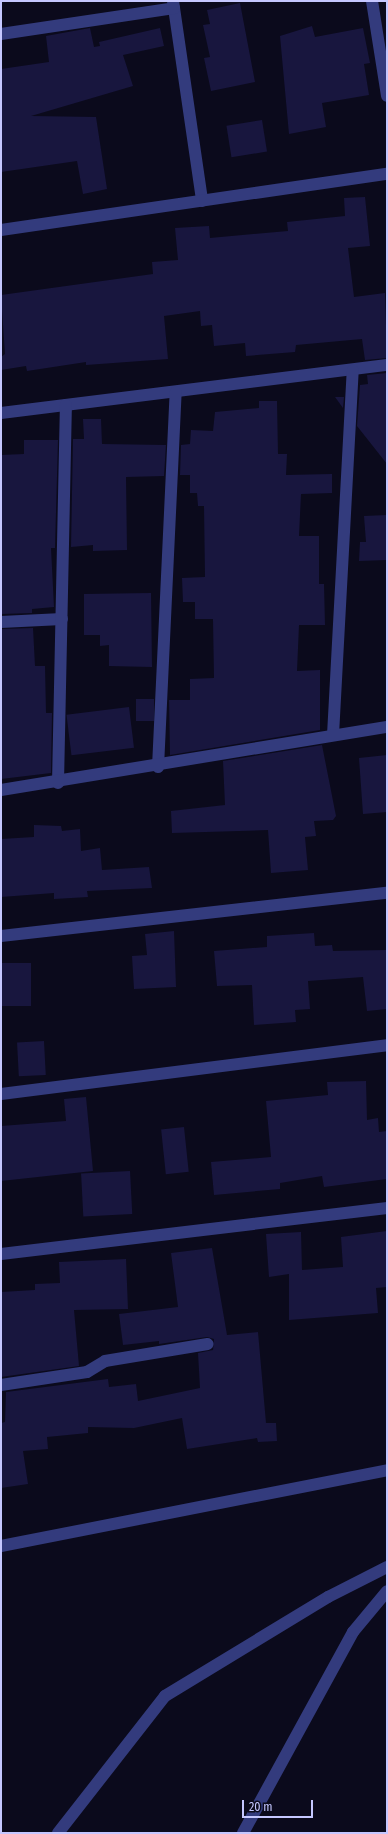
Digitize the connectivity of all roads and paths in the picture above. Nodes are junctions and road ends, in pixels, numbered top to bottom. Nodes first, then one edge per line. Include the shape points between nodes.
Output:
1 (372, 1) edge
2 (173, 4) edge
3 (1, 34) edge
4 (387, 96) edge
5 (387, 174) edge
6 (202, 201) junction
7 (1, 230) edge
8 (387, 365) edge
9 (353, 371) junction
10 (176, 392) junction
11 (66, 405) junction
12 (1, 413) edge
13 (62, 619) junction
14 (1, 622) edge
15 (387, 727) edge
16 (334, 735) junction
17 (158, 766) junction
18 (58, 783) junction
19 (1, 790) edge
20 (387, 893) edge
21 (1, 936) edge
22 (387, 1045) edge
23 (1, 1094) edge
24 (387, 1208) edge
25 (1, 1254) edge
26 (208, 1344) dead end
27 (1, 1384) edge
28 (387, 1470) edge
29 (1, 1546) edge
30 (387, 1567) edge
31 (387, 1591) edge
32 (58, 1833) edge
33 (243, 1833) edge

1 - 4 street
2 - 3 street
2 - 6 street
5 - 6 street
6 - 7 street
8 - 9 street
9 - 10 street
9 - 16 street
10 - 11 street
10 - 17 street
11 - 12 street
11 - 13 street
13 - 14 street
13 - 18 street
15 - 16 street
16 - 17 street
17 - 18 street
18 - 19 street
20 - 21 street
22 - 23 street
24 - 25 street
26 - 27 street via 105,1361 87,1372
28 - 29 street
30 - 32 street via 328,1597 165,1696
31 - 33 street via 353,1632

